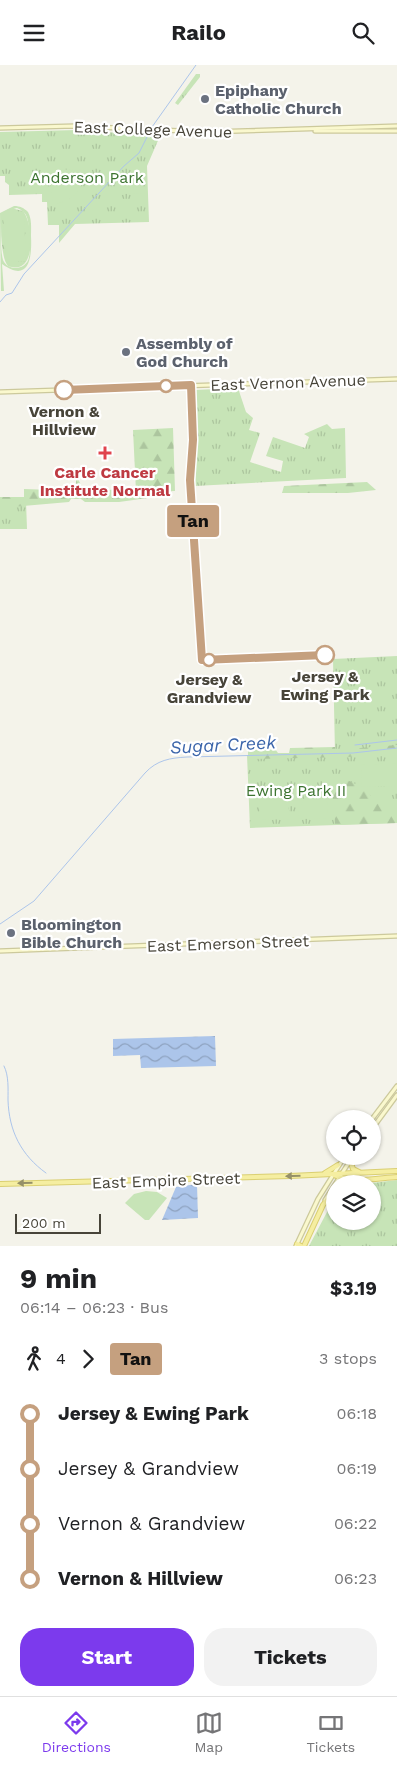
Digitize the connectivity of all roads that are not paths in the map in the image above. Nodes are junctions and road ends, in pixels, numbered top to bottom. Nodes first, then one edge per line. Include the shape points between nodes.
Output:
1 (397, 126) edge
2 (0, 128) edge
3 (306, 130) junction
4 (397, 131) edge
5 (397, 379) edge
6 (0, 392) edge
7 (397, 936) edge
8 (0, 951) edge
9 (397, 1086) edge
10 (397, 1095) edge
11 (379, 1110) edge
12 (381, 1117) edge
13 (338, 1165) joint
14 (346, 1165) edge
15 (352, 1165) edge
16 (397, 1171) edge
17 (361, 1173) junction
18 (332, 1174) junction
19 (322, 1175) junction
20 (339, 1175) junction
21 (397, 1177) edge
22 (381, 1179) edge
23 (0, 1184) edge
24 (326, 1199) edge
25 (326, 1201) edge
26 (323, 1205) junction
27 (299, 1246) edge

1 - 3 main road, East College Avenue
2 - 3 main road, East College Avenue
3 - 4 main road, East College Avenue
5 - 6 main road, East Vernon Avenue
7 - 8 main road, East Emerson Street
9 - 11 main road
10 - 12 main road
13 - 18 main road
13 - 19 main road
14 - 20 main road
15 - 17 main road
16 - 17 main road
17 - 20 main road
18 - 19 main road, East Empire Street
18 - 20 main road
18 - 27 main road
19 -> 23 main road, East Empire Street
21 - 22 main road
24 - 26 main road
25 - 26 main road
26 - 27 main road

